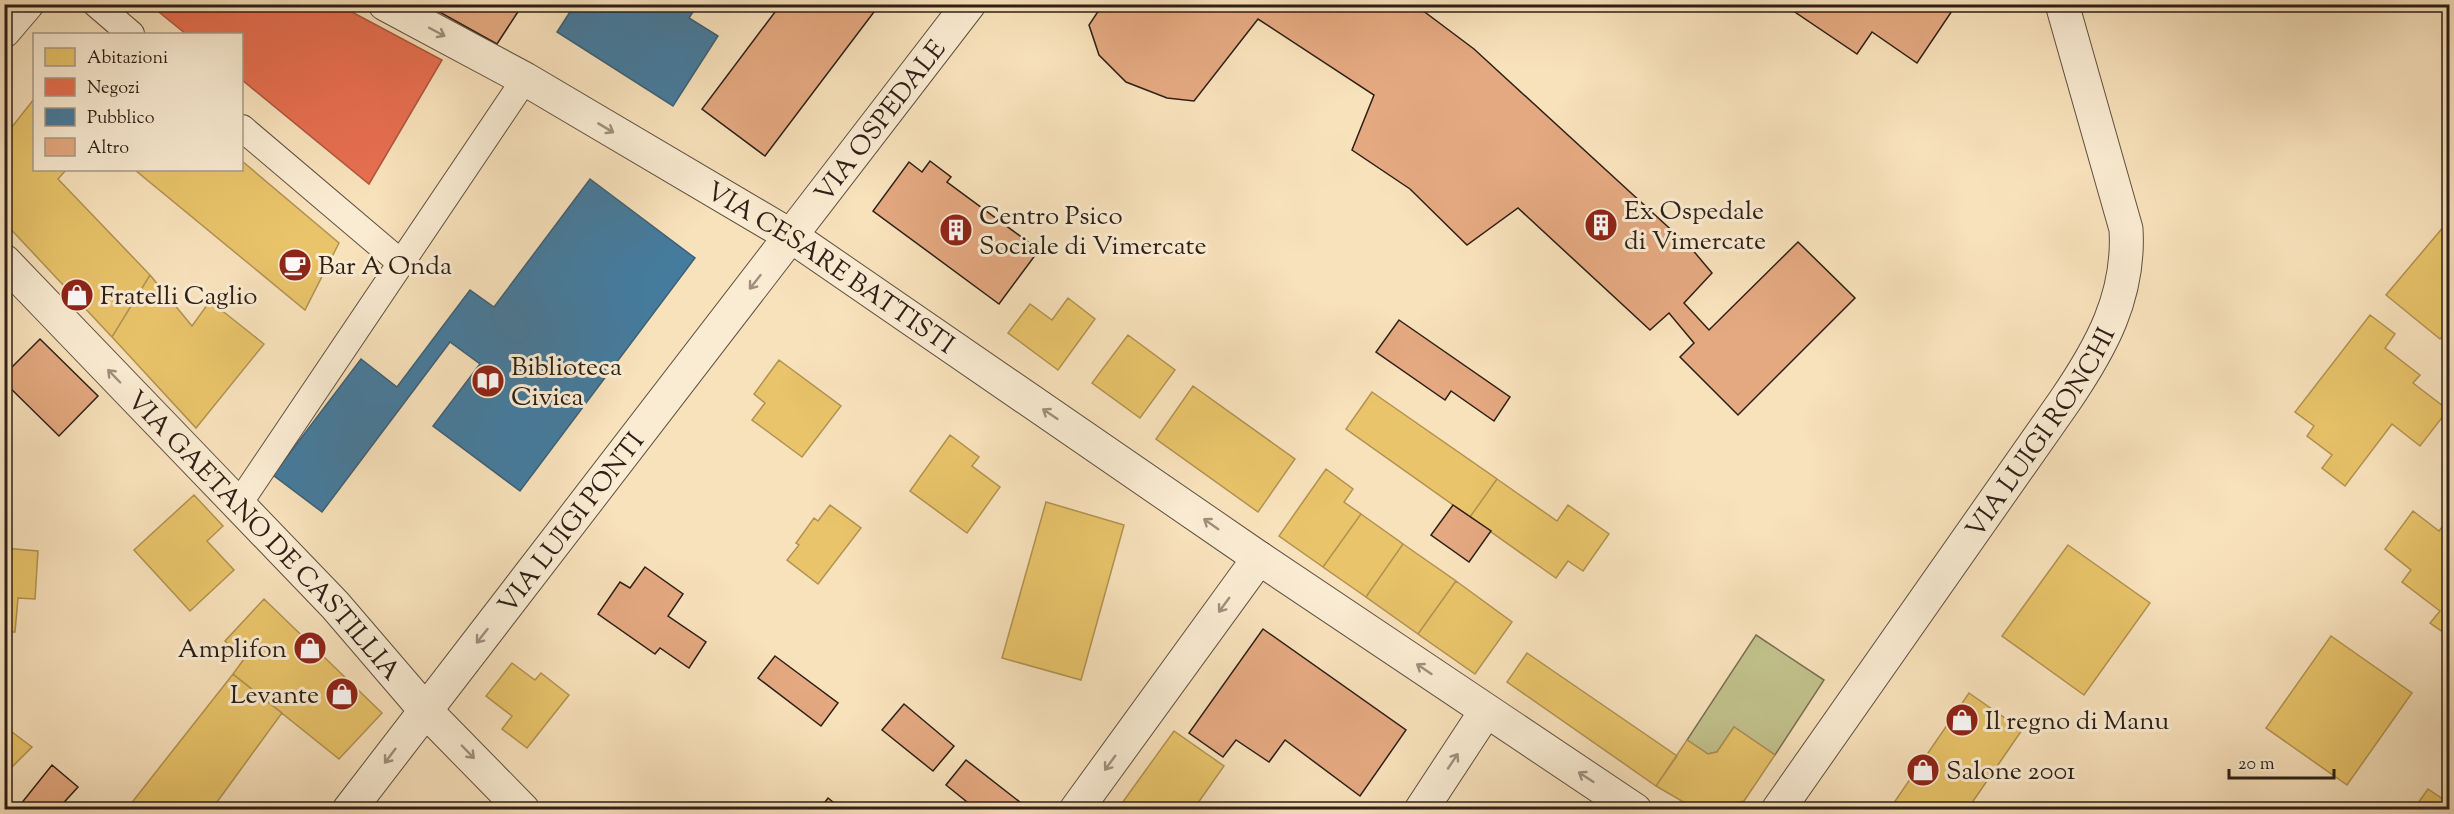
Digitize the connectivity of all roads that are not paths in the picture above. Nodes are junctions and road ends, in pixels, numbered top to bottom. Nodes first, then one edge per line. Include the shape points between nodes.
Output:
1 (27, 4) edge
2 (96, 4) edge
3 (385, 4) edge
4 (969, 4) edge
5 (2062, 4) edge
6 (4, 31) edge
7 (130, 33) edge
8 (525, 79) junction
9 (243, 129) edge
10 (791, 236) junction
11 (4, 261) edge
12 (401, 262) junction
13 (238, 505) junction
14 (1259, 558) junction
15 (426, 711) junction
16 (1486, 711) junction
17 (349, 810) edge
18 (523, 810) edge
19 (1076, 810) edge
20 (1421, 810) edge
21 (1635, 810) edge
22 (1778, 810) edge

1 - 6 street
2 - 7 street
3 -> 8 street, VIA CESARE BATTISTI
4 - 10 street, VIA OSPEDALE
5 - 22 street, VIA LUIGI RONCHI via 2126,229 2128,254 2118,306 2094,358
8 -> 10 street, VIA CESARE BATTISTI
8 - 12 street
9 - 12 street
14 -> 10 street, VIA CESARE BATTISTI
10 -> 15 street, VIA LUIGI PONTI
13 -> 11 street, VIA GAETANO DE CASTILLIA
12 - 13 street
13 - 15 street, VIA GAETANO DE CASTILLIA via 335,605
16 -> 14 street, VIA CESARE BATTISTI
14 -> 19 street
15 -> 17 street, VIA LUIGI PONTI
15 -> 18 street, VIA GAETANO DE CASTILLIA
20 -> 16 street
21 -> 16 street, VIA CESARE BATTISTI

